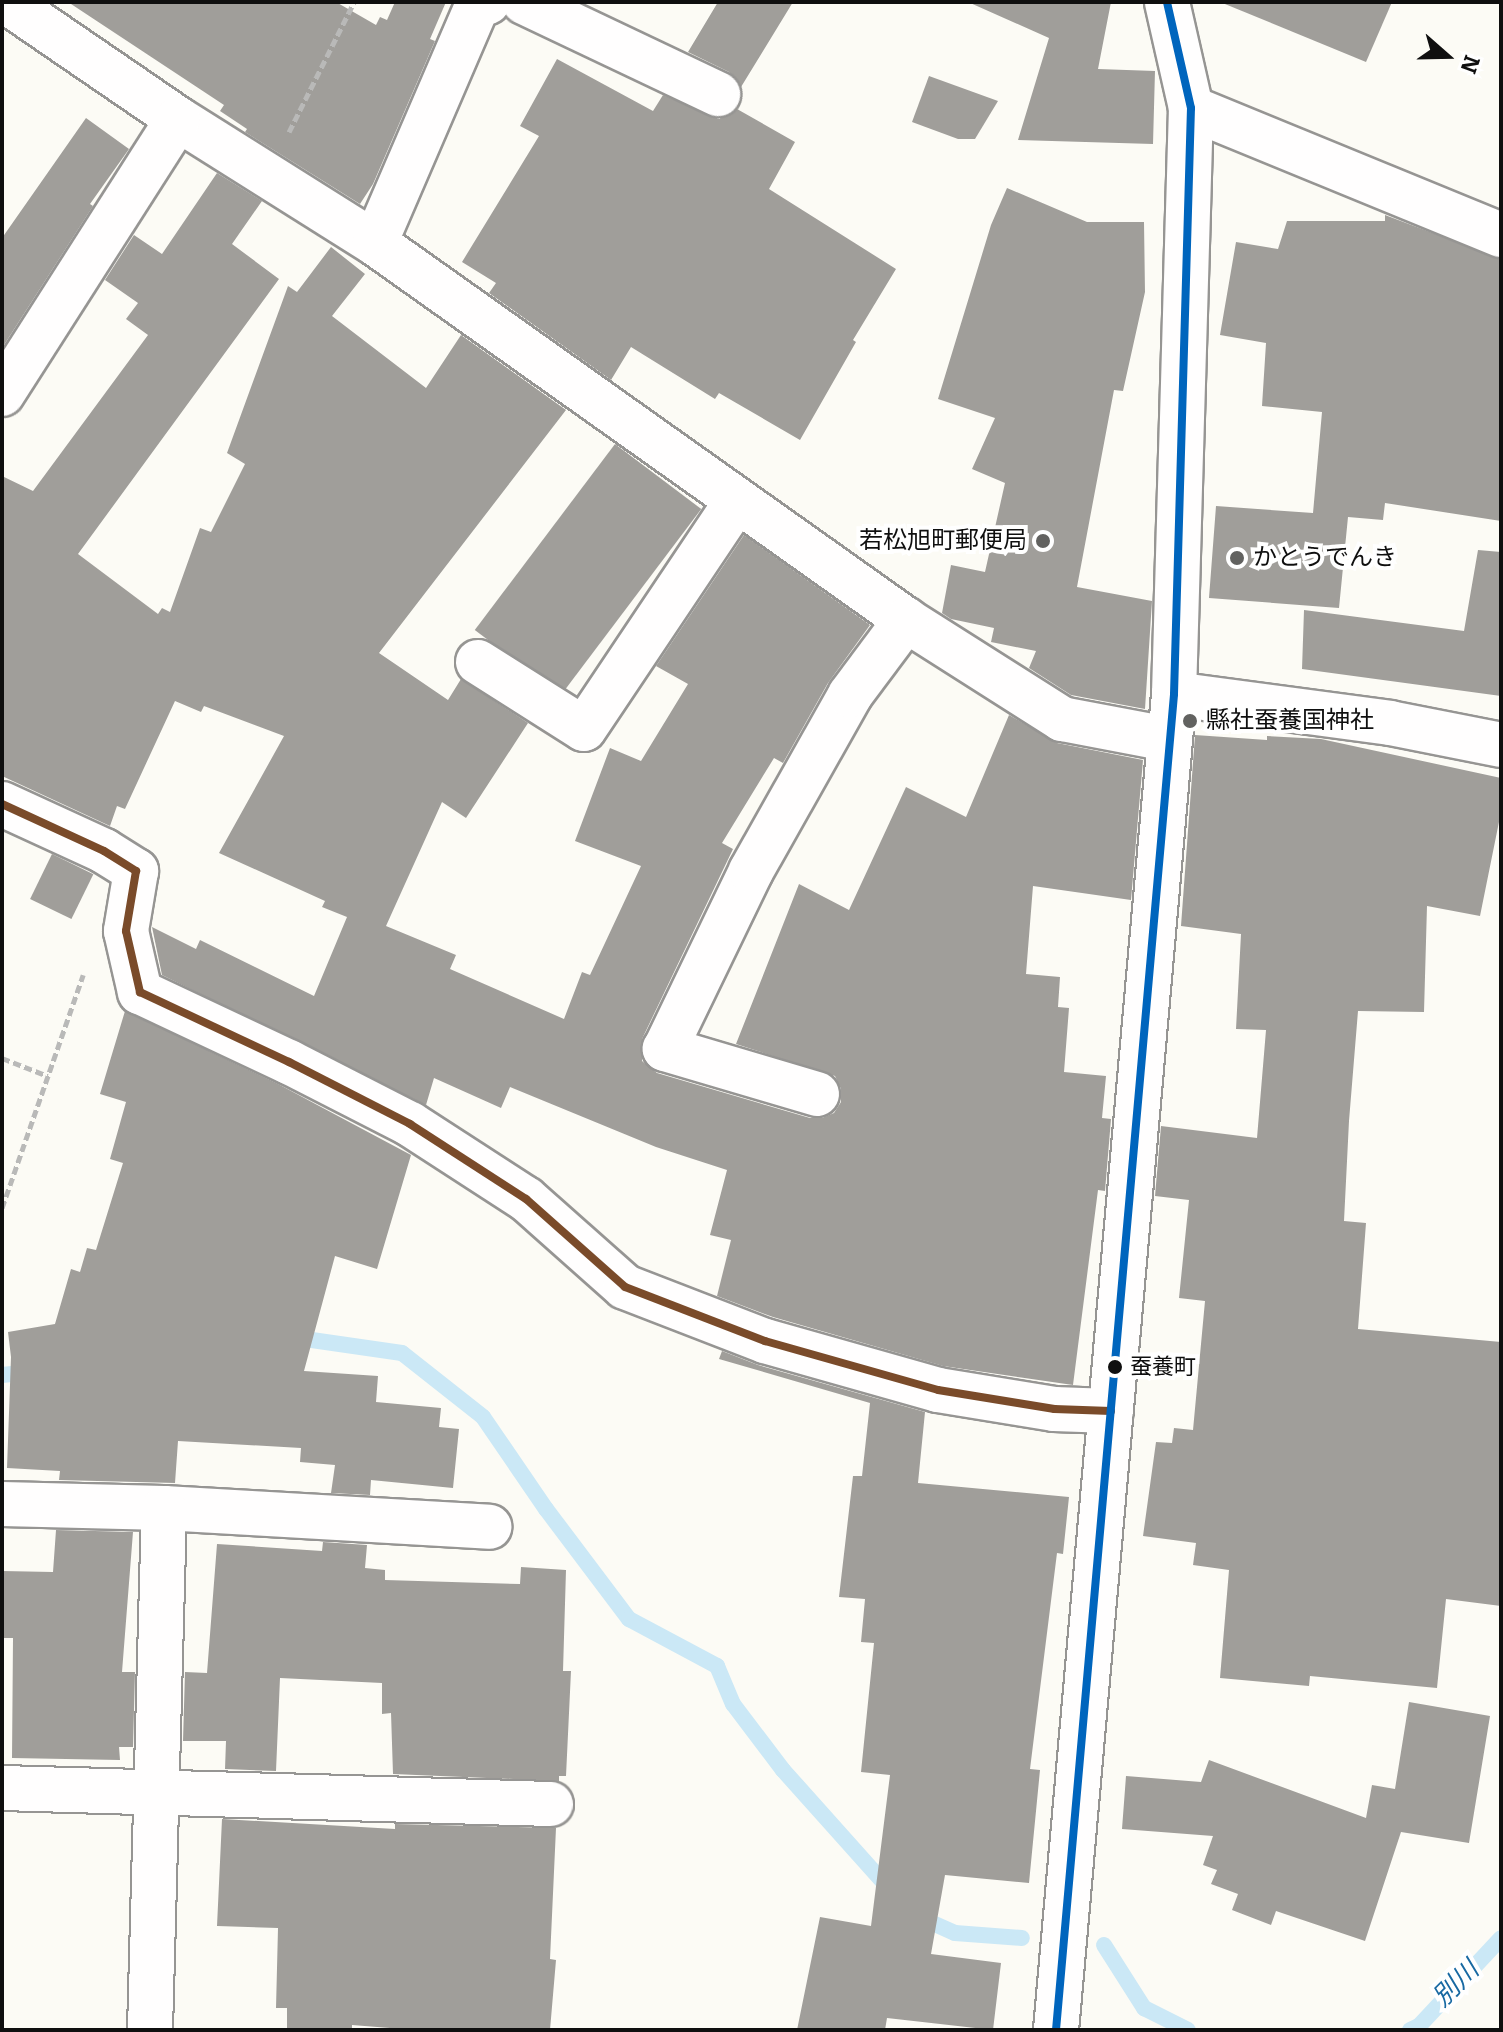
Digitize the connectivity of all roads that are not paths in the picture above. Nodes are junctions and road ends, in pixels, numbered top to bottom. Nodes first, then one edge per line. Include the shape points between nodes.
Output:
1 (7, 2) edge
2 (488, 2) edge
3 (524, 2) edge
4 (1167, 2) edge
5 (718, 94) dead end
6 (1191, 108) junction
7 (178, 119) junction
8 (1501, 235) edge
9 (375, 243) junction
10 (2, 394) edge
11 (736, 502) junction
12 (906, 620) junction
13 (478, 662) dead end
14 (1174, 694) junction
15 (1168, 739) junction
16 (1501, 745) edge
17 (2, 804) edge
18 (817, 1094) dead end
19 (1111, 1411) junction
20 (2, 1504) edge
21 (164, 1508) junction
22 (489, 1527) dead end
23 (2, 1788) edge
24 (156, 1790) junction
25 (551, 1804) dead end
26 (150, 2030) edge
27 (1056, 2030) edge

1 - 7 street
2 - 9 street via 478,4
3 - 5 street
4 - 6 street
6 - 8 street
6 - 14 street
7 - 9 street
7 - 10 street
9 - 11 street
11 - 12 street
11 - 13 street via 584,729
12 - 15 street via 1062,719
12 - 18 street via 850,695 751,871 665,1049
14 - 15 street
14 - 16 street via 1390,723
15 - 19 street
17 - 19 street via 136,871 126,931 140,992 410,1124 526,1199 625,1287 765,1341 938,1390 1054,1409
19 - 27 street
20 - 21 street
21 - 22 street
21 - 24 street
23 - 24 street
24 - 25 street
24 - 26 street

